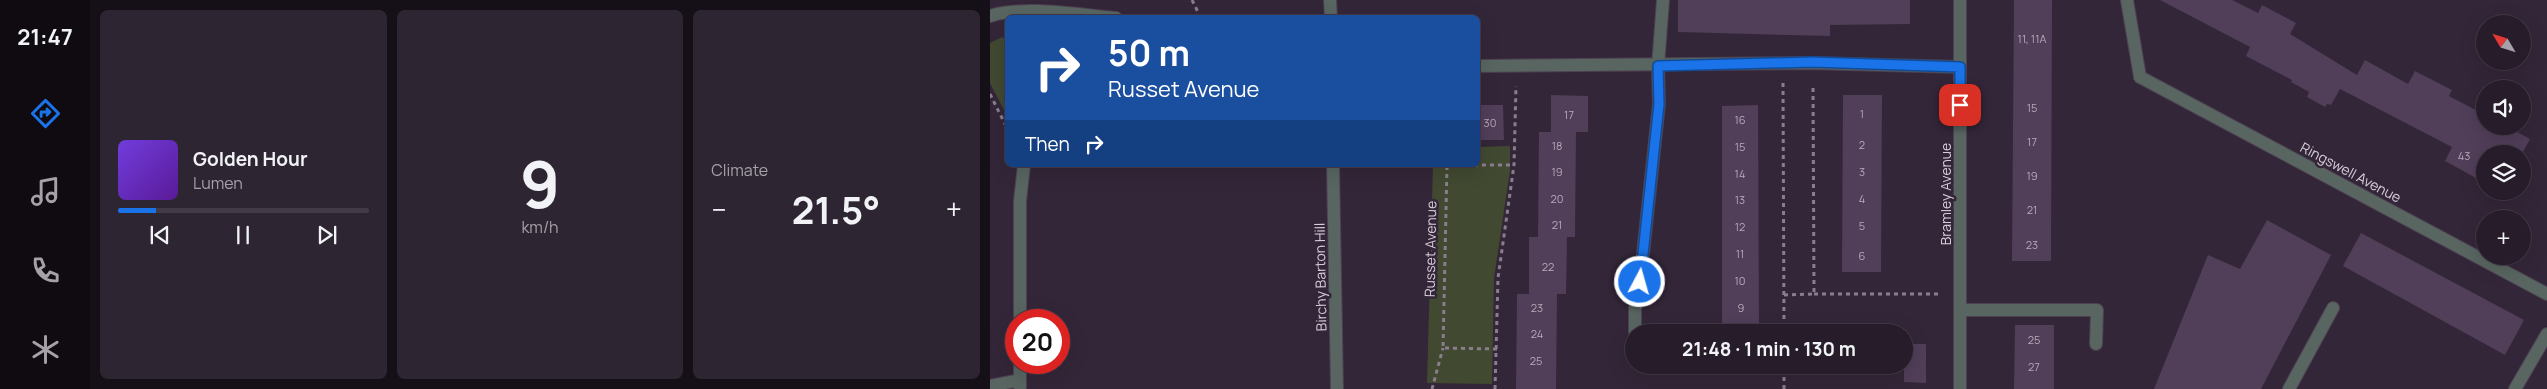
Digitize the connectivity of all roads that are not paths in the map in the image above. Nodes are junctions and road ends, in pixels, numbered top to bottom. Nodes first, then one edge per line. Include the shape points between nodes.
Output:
1 (1330, 0) edge
2 (1663, 0) edge
3 (1960, 0) edge
4 (2127, 0) edge
5 (1043, 15) edge
6 (1331, 15) edge
7 (990, 16) edge
8 (1480, 66) edge
9 (1658, 66) junction
10 (1960, 67) junction
11 (1024, 167) edge
12 (1333, 167) edge
13 (2547, 294) edge
14 (2333, 308) dead end
15 (1020, 309) edge
16 (1960, 310) junction
17 (1635, 324) edge
18 (2547, 334) edge
19 (2096, 344) dead end
20 (1020, 385) edge
21 (990, 386) edge
22 (1337, 389) edge
23 (1960, 389) edge
24 (2289, 389) edge
25 (2515, 389) edge

1 - 6 street
2 - 9 street
3 - 10 street, Bramley Avenue
4 - 13 street, Ringswell Avenue via 2140,77
5 - 7 street via 1001,12
8 - 9 street
9 - 10 street via 1812,62
9 - 17 street via 1659,104
10 - 16 street, Bramley Avenue
11 - 15 street via 1020,201
12 - 22 street, Birchy Barton Hill
14 - 24 street
16 - 19 street via 2097,310
16 - 23 street, Bramley Avenue
18 - 25 street
20 - 21 street

